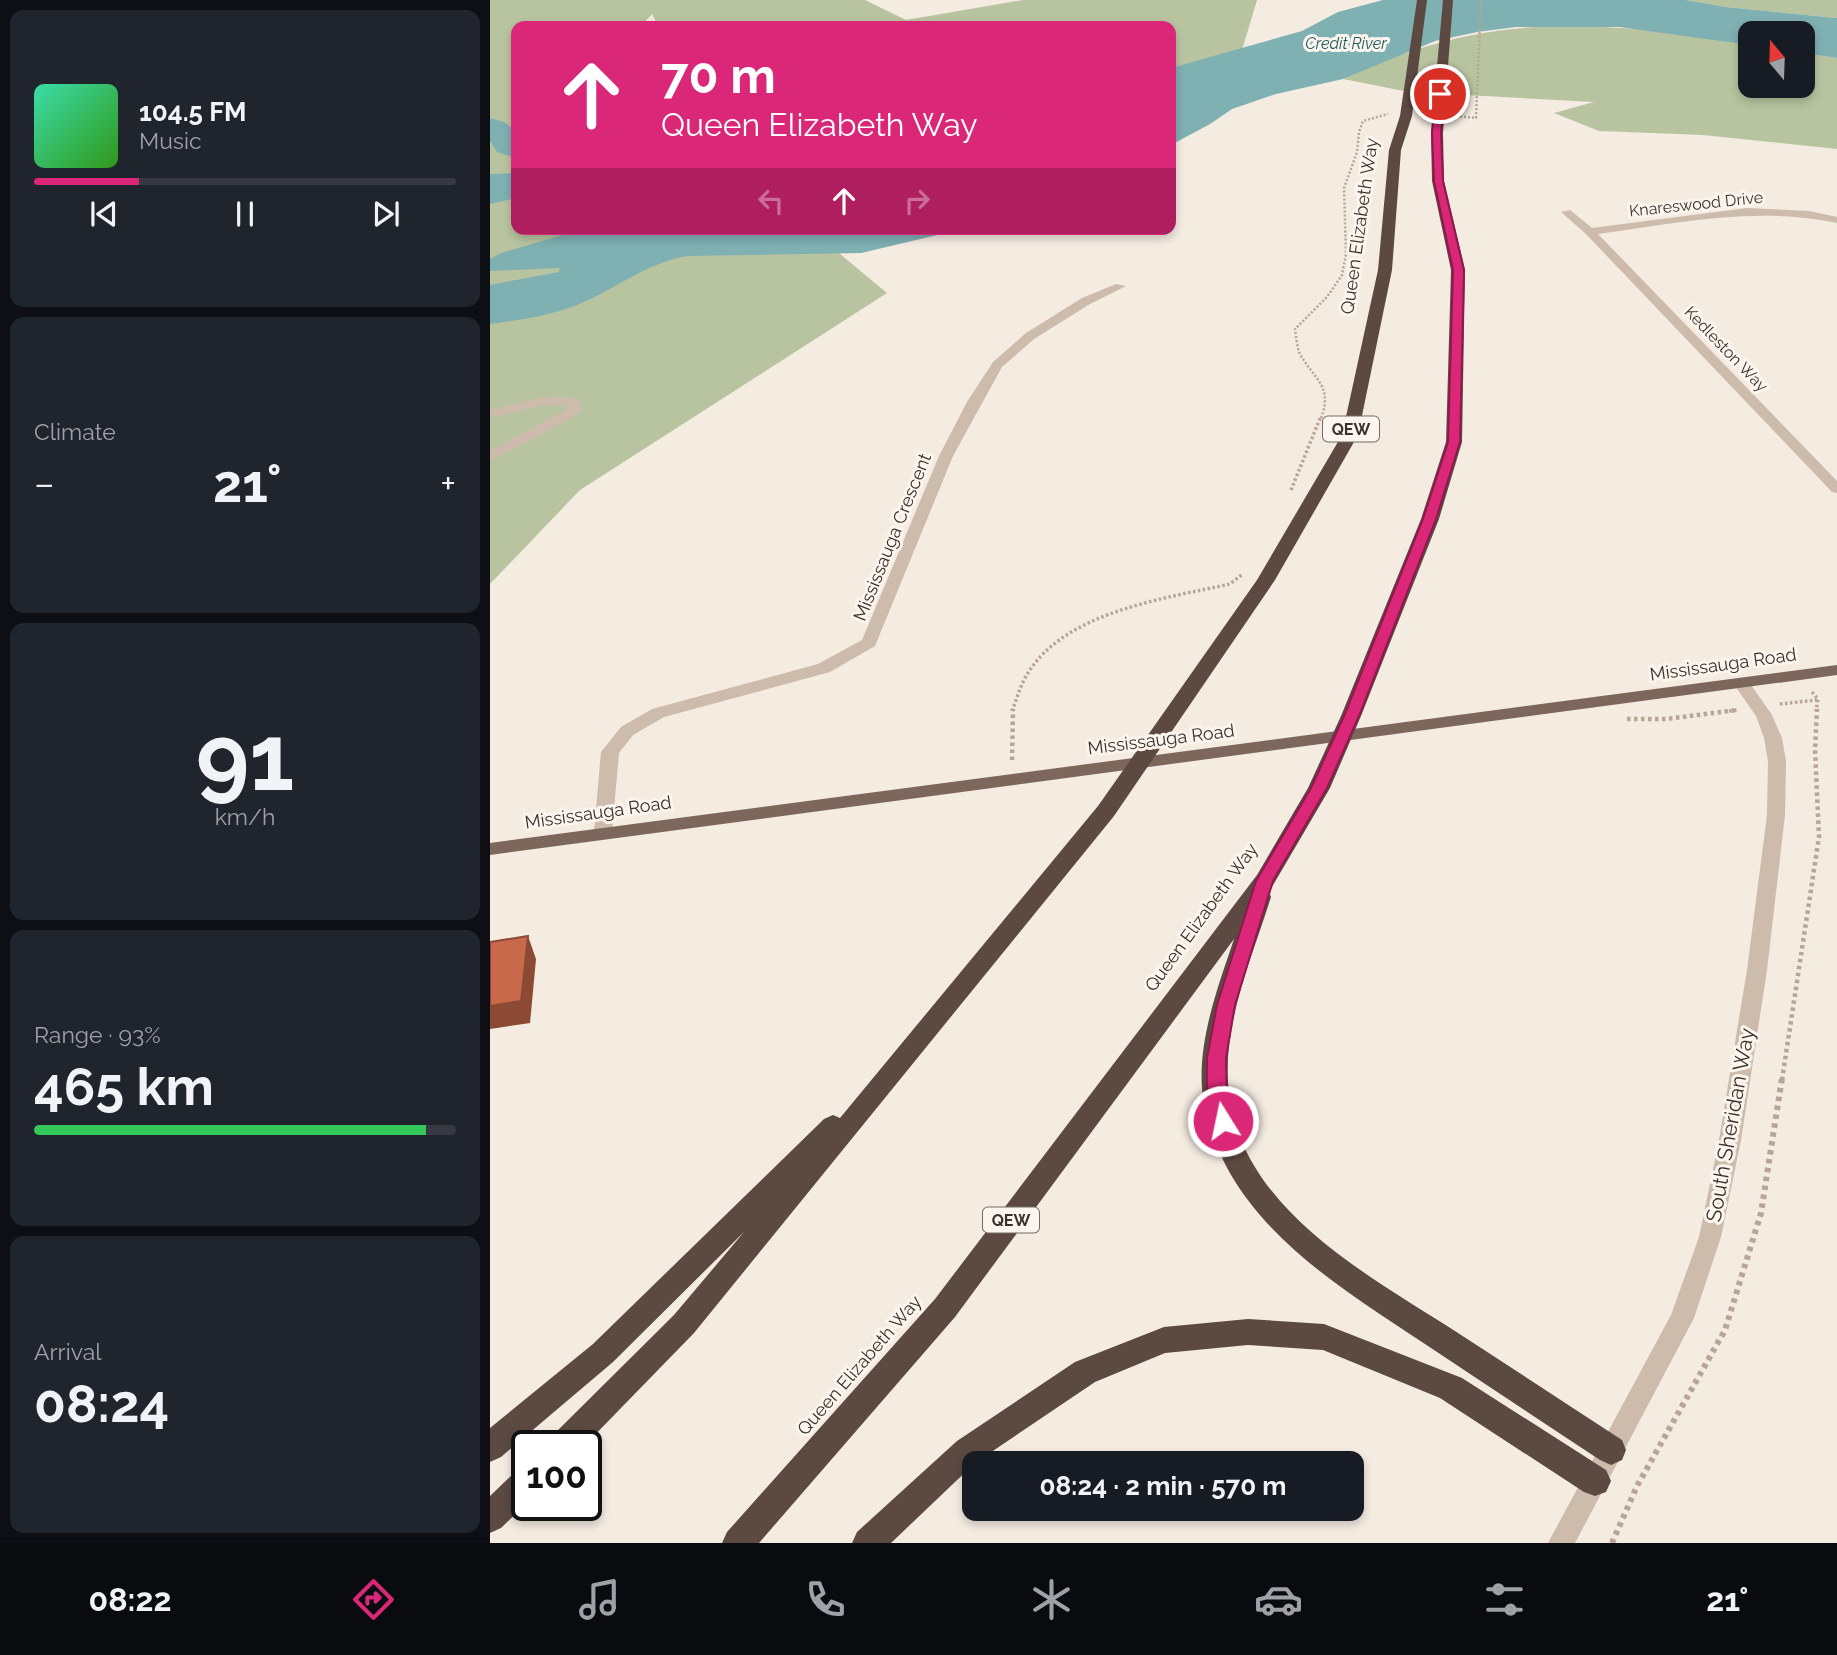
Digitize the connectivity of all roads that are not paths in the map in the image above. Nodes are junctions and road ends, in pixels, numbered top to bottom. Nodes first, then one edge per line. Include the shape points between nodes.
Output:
1 (1422, 0) edge
2 (1448, 0) edge
3 (1566, 212) dead end
4 (1837, 220) edge
5 (1590, 232) junction
6 (1120, 286) dead end
7 (490, 414) edge
8 (490, 457) edge
9 (1837, 489) edge
10 (1837, 670) edge
11 (1741, 683) junction
12 (603, 832) junction
13 (490, 849) edge
14 (1265, 881) junction
15 (917, 1044) junction
16 (579, 1430) edge
17 (490, 1447) edge
18 (1611, 1450) junction
19 (1595, 1481) junction
20 (511, 1497) edge
21 (490, 1517) edge
22 (738, 1543) edge
23 (868, 1543) edge
24 (1561, 1543) edge

1 - 15 highway, Queen Elizabeth Way / QEW via 1406,117 1395,150 1385,270 1350,435 1266,580 1159,738 1106,811
2 - 14 highway, Queen Elizabeth Way / QEW via 1438,181 1458,270 1454,442 1430,519 1351,716 1319,788
3 - 5 street
4 - 5 street, Knareswood Drive via 1814,213 1755,211
5 - 9 street, Kedleston Way
6 - 12 street, Mississauga Crescent via 1086,301 997,365 946,456 869,643 824,668 658,713 626,731 610,752
7 - 8 street via 544,401 574,405 567,415
10 - 11 main road, Mississauga Road
11 - 12 main road, Mississauga Road
11 - 18 street, South Sheridan Way via 1773,738 1777,802 1731,1140 1710,1237 1682,1318
12 - 13 main road, Mississauga Road
14 - 18 highway via 1226,1005 1216,1058 1217,1103 1233,1157 1273,1214 1334,1267
14 - 22 highway, Queen Elizabeth Way / QEW via 946,1308
15 - 16 highway, Queen Elizabeth Way / QEW via 684,1324
15 - 17 highway via 603,1353
18 - 19 street, South Sheridan Way
19 - 23 highway via 1451,1388 1324,1337 1248,1332 1164,1339 1085,1372 968,1451
19 - 24 street, South Sheridan Way
20 - 21 highway

